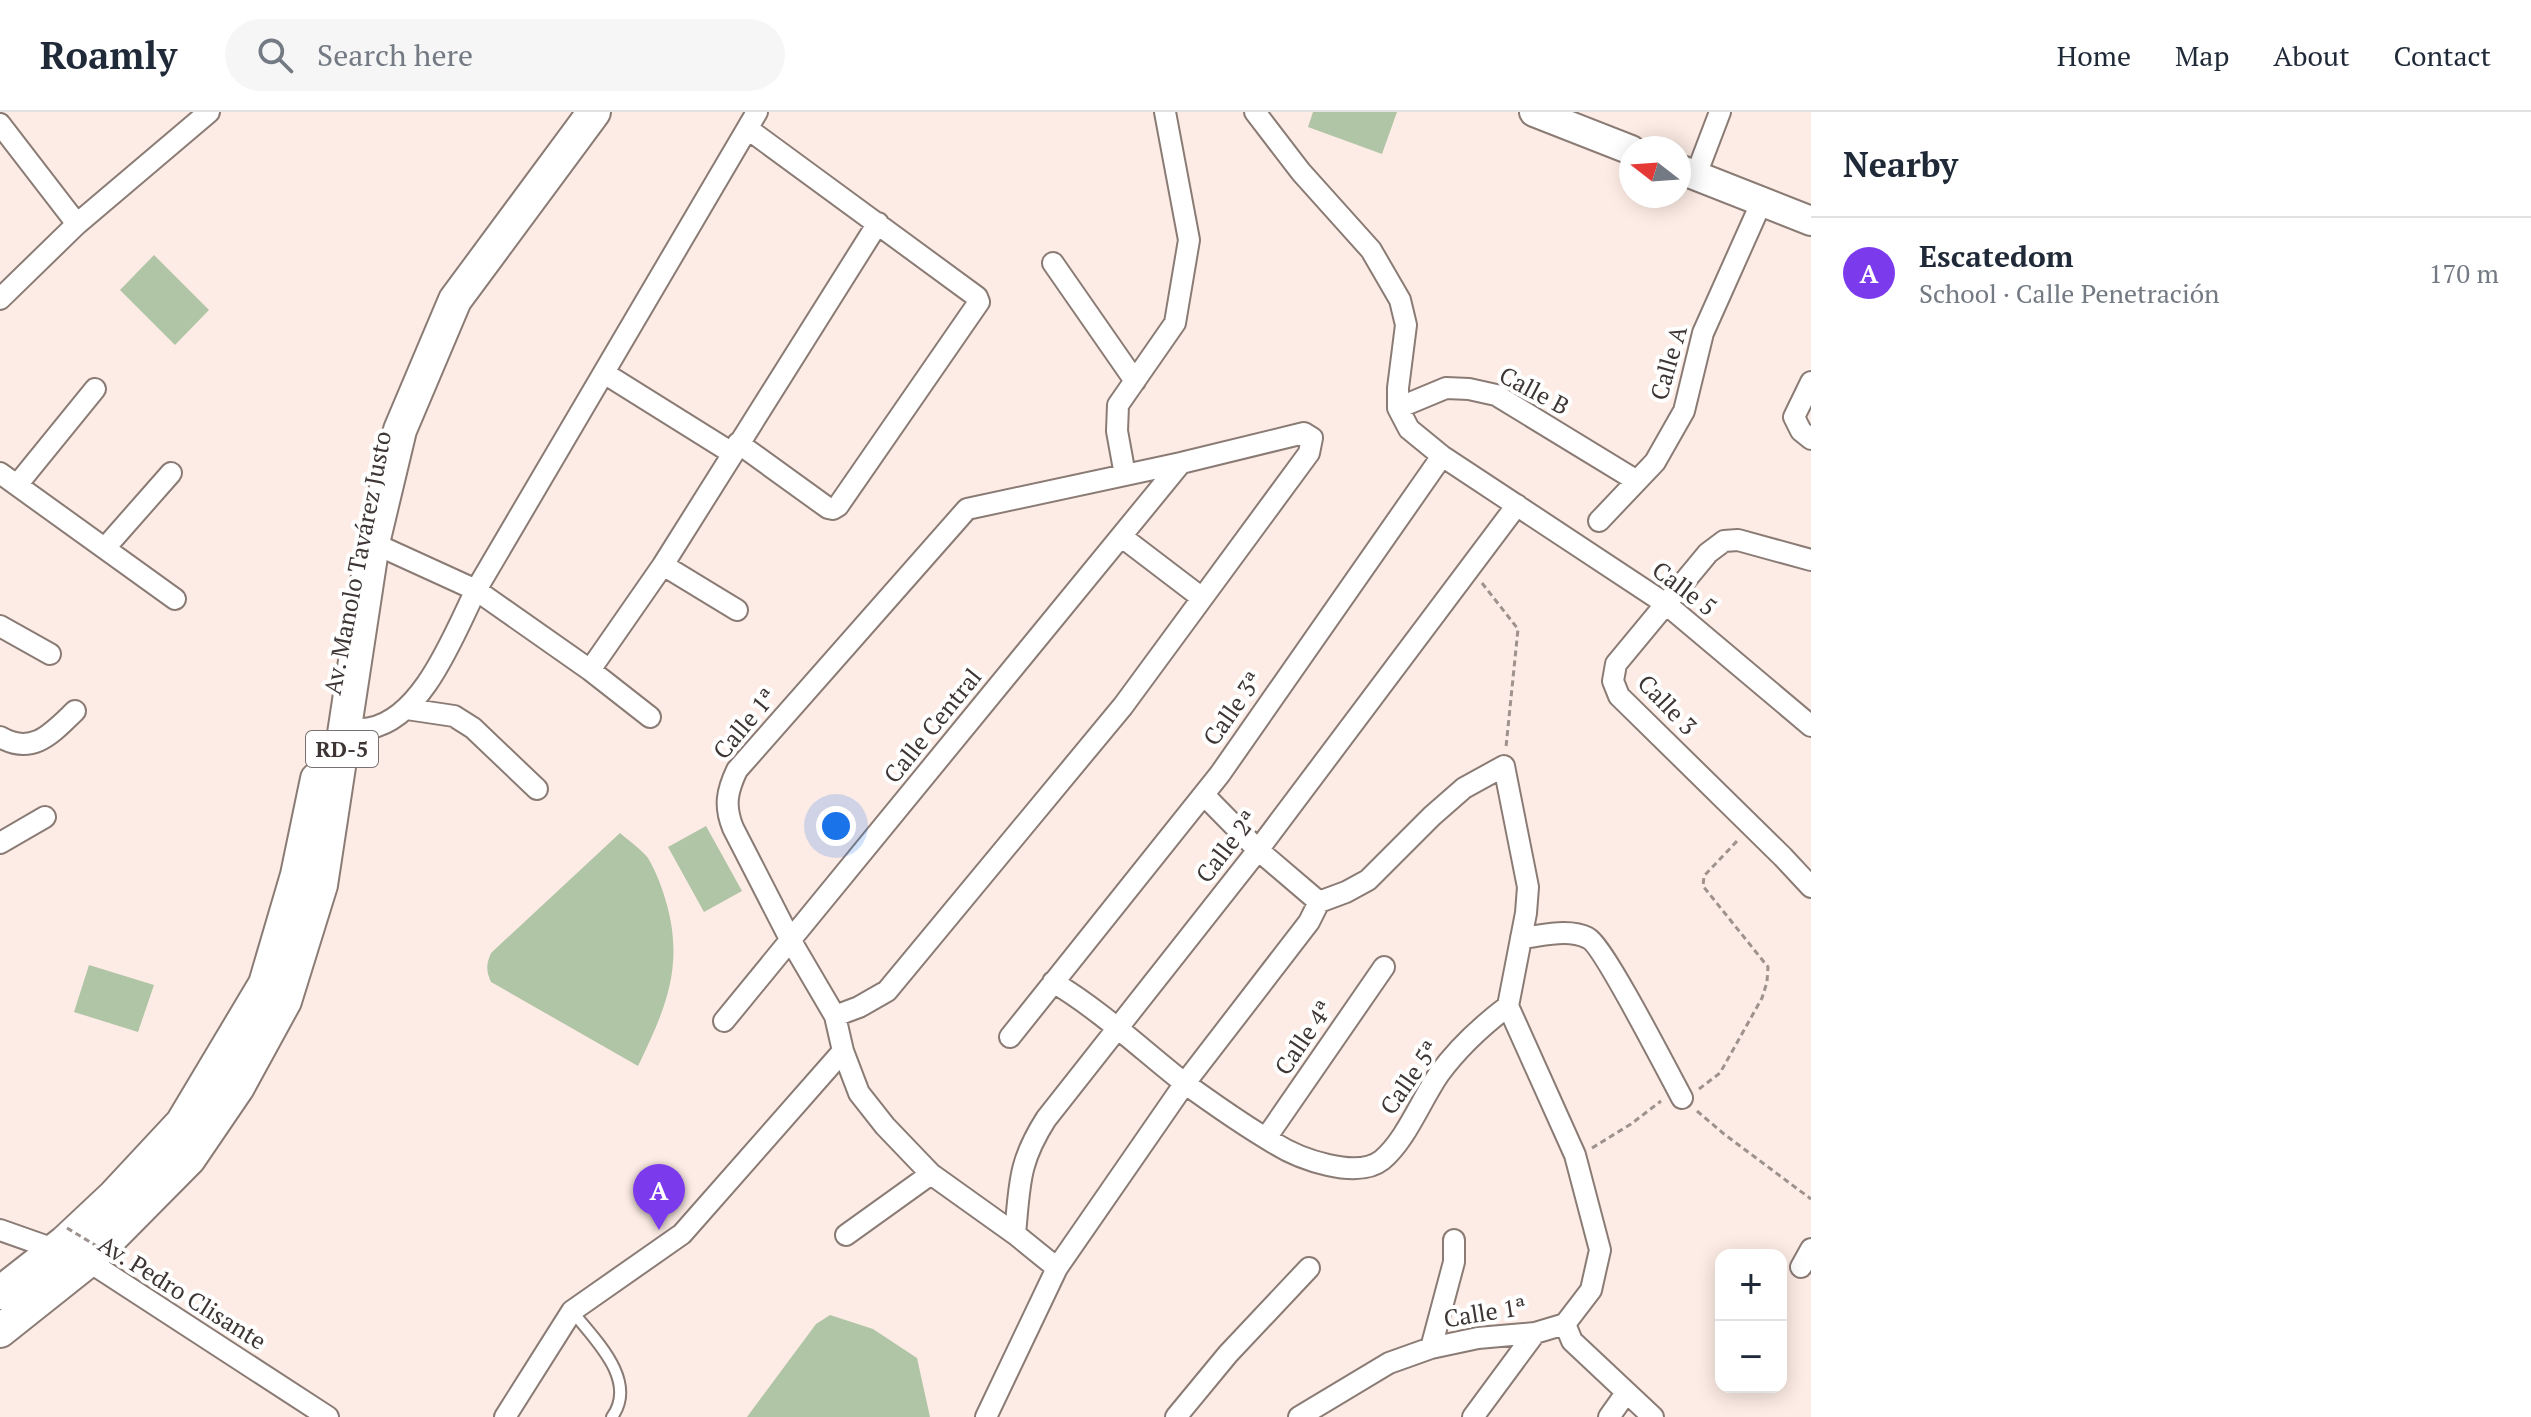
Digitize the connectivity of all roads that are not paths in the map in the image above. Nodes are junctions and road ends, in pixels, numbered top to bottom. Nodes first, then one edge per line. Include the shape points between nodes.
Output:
1 (209, 112) edge
2 (572, 112) edge
3 (594, 112) edge
4 (1165, 112) edge
5 (1255, 112) edge
6 (1534, 112) edge
7 (1720, 112) edge
8 (753, 121) edge
9 (0, 124) edge
10 (1619, 145) edge
11 (1691, 165) edge
12 (1691, 174) edge
13 (1762, 201) junction
14 (1811, 221) edge
15 (878, 223) junction
16 (77, 224) junction
17 (1053, 263) dead end
18 (0, 299) edge
19 (604, 373) junction
20 (1135, 381) junction
21 (1811, 382) edge
22 (95, 389) dead end
23 (1398, 408) junction
24 (1811, 439) edge
25 (735, 448) junction
26 (1442, 456) junction
27 (1181, 463) junction
28 (171, 473) dead end
29 (1125, 475) junction
30 (8, 479) edge
31 (1637, 481) junction
32 (1517, 505) junction
33 (1599, 521) dead end
34 (1122, 537) junction
35 (373, 543) junction
36 (105, 548) junction
37 (1811, 560) edge
38 (663, 565) junction
39 (476, 590) junction
40 (1202, 598) junction
41 (175, 599) dead end
42 (1666, 604) junction
43 (737, 610) dead end
44 (0, 626) edge
45 (50, 654) dead end
46 (590, 670) junction
47 (407, 709) junction
48 (75, 711) dead end
49 (650, 717) dead end
50 (1811, 726) edge
51 (346, 728) junction
52 (0, 737) edge
53 (537, 789) dead end
54 (1204, 795) junction
55 (45, 817) dead end
56 (0, 843) edge
57 (1258, 850) junction
58 (1811, 887) edge
59 (1319, 902) junction
60 (1521, 938) junction
61 (791, 941) junction
62 (1384, 967) dead end
63 (1053, 982) junction
64 (1508, 1006) junction
65 (835, 1016) junction
66 (724, 1021) dead end
67 (1117, 1027) junction
68 (1010, 1037) dead end
69 (843, 1051) junction
70 (1185, 1083) junction
71 (1682, 1098) road end
72 (1266, 1138) junction
73 (931, 1174) junction
74 (0, 1230) edge
75 (1015, 1234) junction
76 (846, 1235) dead end
77 (62, 1239) junction
78 (1454, 1240) dead end
79 (102, 1259) junction
80 (1057, 1268) junction
81 (1309, 1268) dead end
82 (0, 1293) edge
83 (572, 1311) junction
84 (1565, 1324) junction
85 (0, 1331) edge
86 (1535, 1333) junction
87 (1431, 1348) junction
88 (1626, 1393) junction
89 (1323, 1409) edge
90 (328, 1417) edge
91 (505, 1417) edge
92 (612, 1417) edge
93 (986, 1417) edge
94 (1176, 1417) edge
95 (1299, 1417) edge
96 (1473, 1417) edge
97 (1609, 1417) edge
98 (1653, 1417) edge

1 - 16 street
2 - 77 main road, Av. Manolo Tavárez Justo / RD-5 via 498,211 439,304 383,426 359,533 319,771 297,875 265,984 182,1123 114,1196
3 - 35 main road, Av. Manolo Tavárez Justo / RD-5 via 455,300 400,430
4 - 20 street via 1189,240 1175,323
5 - 23 street via 1371,250 1400,300 1406,325
6 - 10 street
7 - 11 street
8 - 15 street
8 - 19 street
9 - 16 street
12 - 13 street
13 - 14 street
13 - 31 street, Calle A via 1703,333 1684,411 1655,462
15 - 25 street
15 - 25 street via 977,297 977,306 833,509
16 - 18 street
17 - 20 street
19 - 25 street
19 - 39 street
20 - 29 street via 1118,405
21 - 24 street via 1794,417
22 - 30 street
23 - 26 street, Calle 5 via 1409,429
23 - 31 street, Calle B via 1446,388 1496,395
25 - 38 street
26 - 32 street, Calle 5
26 - 54 street, Calle 3ª
27 - 29 street, Calle 1ª
27 - 34 street, Calle Central
27 - 40 street, Calle 1ª via 1304,433 1312,438 1309,453
28 - 36 street
29 - 61 street, Calle 1ª via 967,509 737,770 727,790 726,812
30 - 36 street
31 - 33 street, Calle A
32 - 42 street, Calle 5
32 - 57 street, Calle 2ª
34 - 40 street
34 - 61 street, Calle Central
35 - 39 street
35 - 51 main road, Av. Manolo Tavárez Justo / RD-5
36 - 41 street
37 - 42 street, Calle 3 via 1724,541
38 - 43 street
38 - 46 street
39 - 46 street
39 - 47 street via 435,670
40 - 65 street via 1123,706 887,991
42 - 50 street, Calle 5
42 - 58 street, Calle 3 via 1616,664 1613,681 1619,696
44 - 45 street
46 - 49 street
47 - 51 street via 371,728
47 - 53 street via 454,716
48 - 52 street via 36,743 14,746
51 - 79 main road, Av. Manolo Tavárez Justo / RD-5 via 321,885 285,1001 238,1087 189,1159
54 - 57 street
54 - 63 street, Calle 3ª
55 - 56 street
57 - 59 street
57 - 67 street, Calle 2ª
59 - 60 street via 1368,880 1464,788 1504,766 1528,887
59 - 70 street
60 - 64 street
60 - 71 street via 1574,932 1592,939
61 - 65 street, Calle 1ª
61 - 66 street, Calle Central
62 - 72 street, Calle 4ª
63 - 67 street
63 - 68 street, Calle 3ª
64 - 72 street, Calle 5ª via 1441,1072 1395,1145 1370,1168 1309,1160
64 - 84 street via 1575,1155 1600,1250 1591,1290
65 - 69 street, Calle 1ª
67 - 70 street
67 - 75 street, Calle 2ª via 1031,1143 1021,1169
69 - 73 street, Calle 1ª via 859,1093
69 - 83 street via 682,1234
70 - 72 street
70 - 80 street
73 - 75 street, Calle 1ª
73 - 76 street
74 - 77 street, Av. Pedro Clisante
75 - 80 street, Calle 1ª
77 - 79 street, Av. Pedro Clisante
77 - 82 main road, Av. Manolo Tavárez Justo / RD-5
78 - 87 street via 1454,1262
79 - 85 main road, Av. Manolo Tavárez Justo / RD-5
79 - 90 street, Av. Pedro Clisante
80 - 93 street
81 - 94 street
83 - 91 street
83 - 92 lane via 616,1371 620,1398
84 - 86 street, Calle 1ª
84 - 88 street via 1572,1341
86 - 87 street, Calle 1ª
86 - 96 street
87 - 89 street, Calle 1ª via 1389,1363
88 - 97 street
88 - 98 street
89 - 95 street, Calle 1ª

